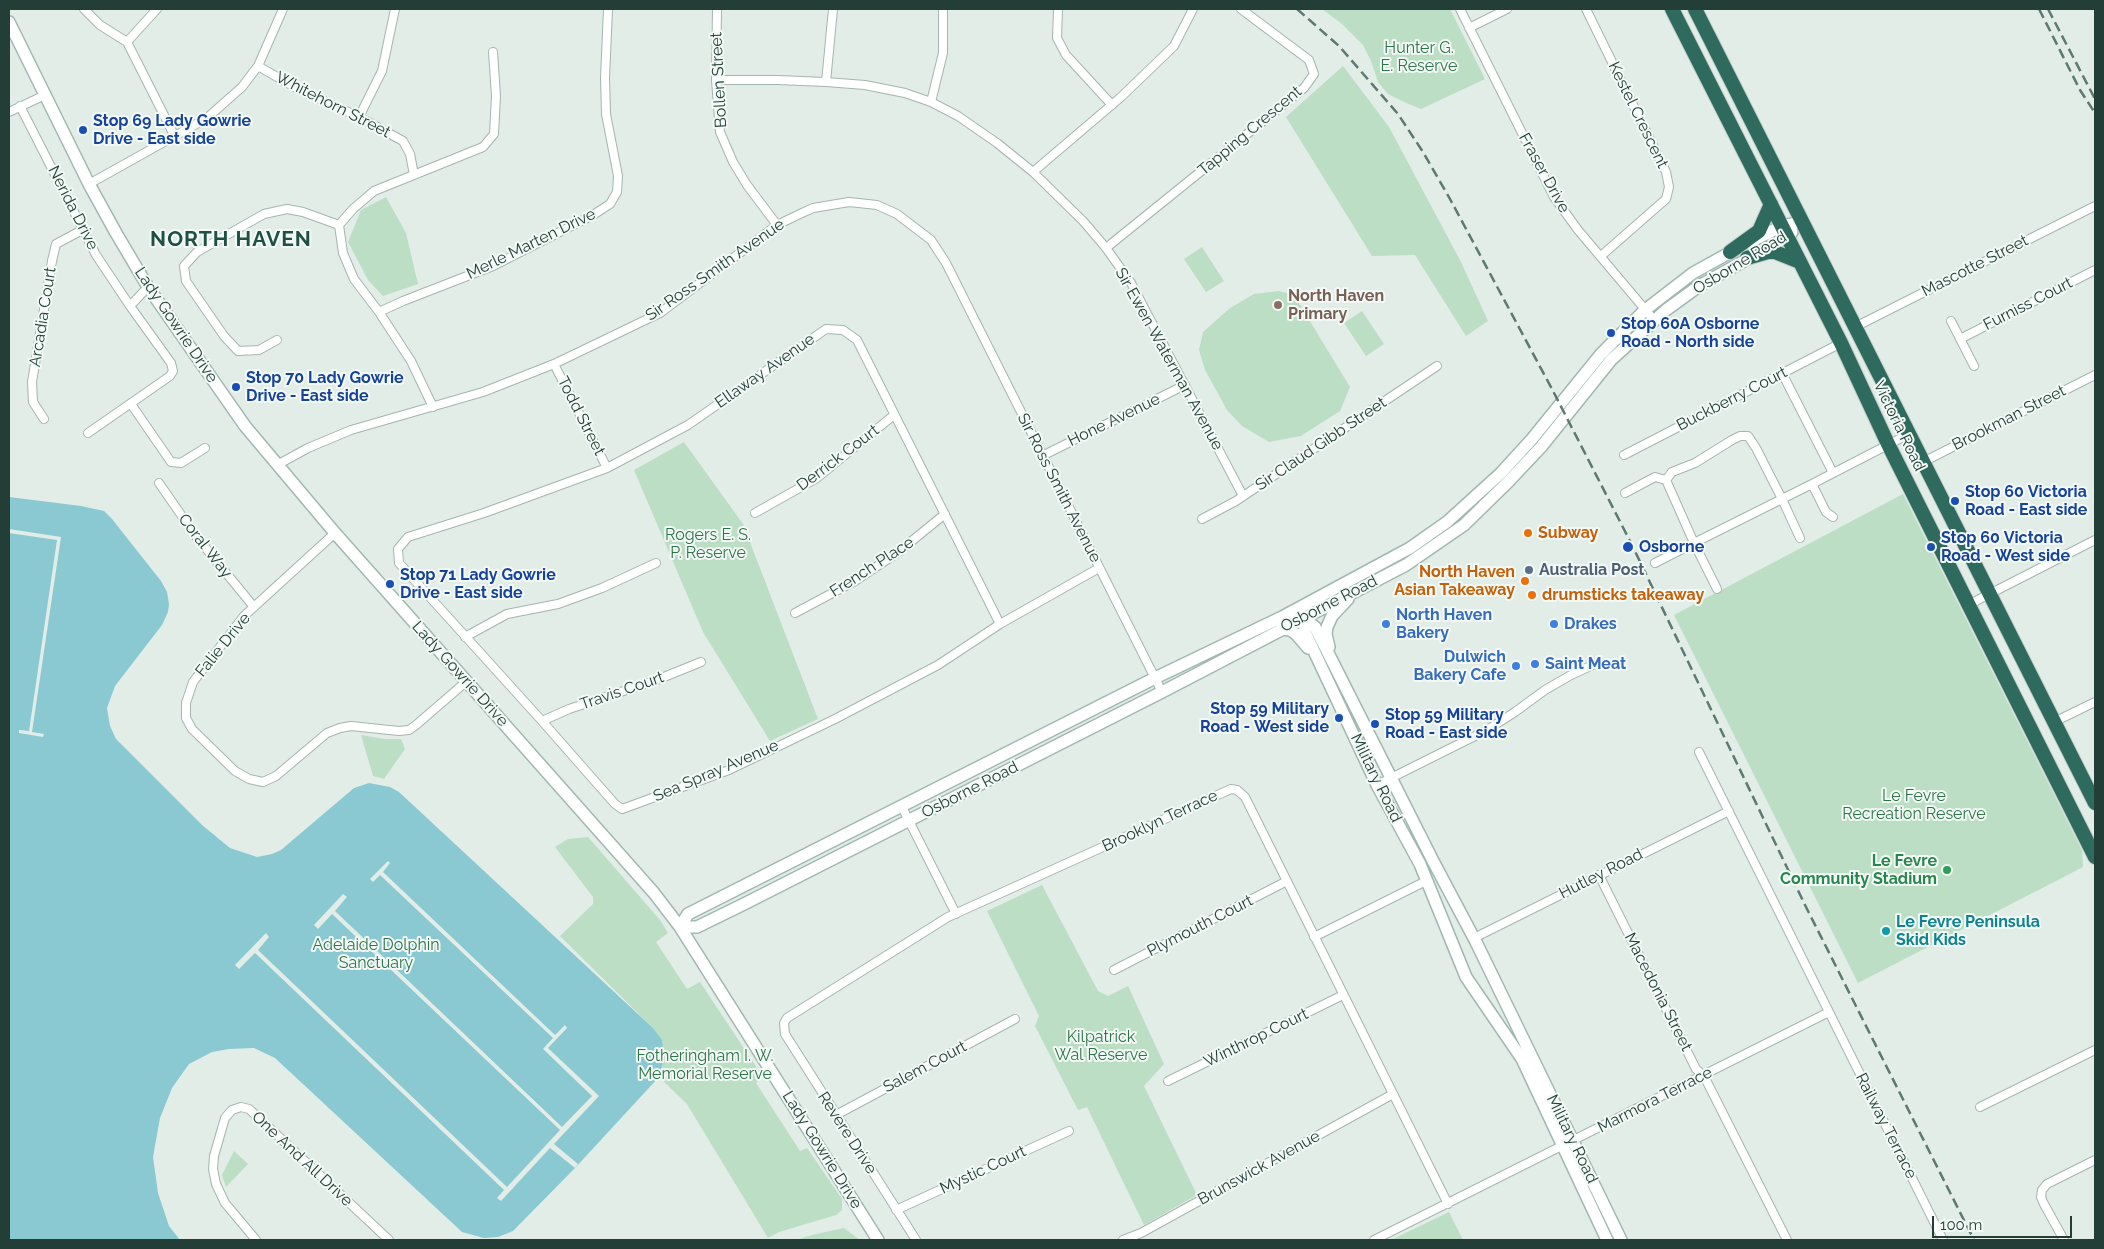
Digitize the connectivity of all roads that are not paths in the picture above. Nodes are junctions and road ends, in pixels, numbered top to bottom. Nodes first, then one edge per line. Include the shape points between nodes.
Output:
1 (84, 9) edge
2 (157, 9) edge
3 (283, 9) edge
4 (395, 9) edge
5 (608, 9) edge
6 (717, 9) edge
7 (833, 9) edge
8 (942, 9) edge
9 (1058, 9) edge
10 (1193, 9) edge
11 (1242, 9) edge
12 (1460, 9) edge
13 (1507, 9) edge
14 (1586, 9) edge
15 (1672, 9) edge
16 (1698, 12) edge
17 (9, 22) edge
18 (1469, 28) junction
19 (127, 42) junction
20 (492, 52) dead end
21 (258, 66) junction
22 (716, 80) junction
23 (826, 82) junction
24 (45, 95) junction
25 (931, 102) junction
26 (1112, 105) junction
27 (20, 106) junction
28 (9, 112) edge
29 (359, 117) junction
30 (175, 137) junction
31 (1033, 172) junction
32 (414, 175) junction
33 (89, 184) junction
34 (1771, 204) junction
35 (2095, 206) edge
36 (1802, 222) junction
37 (339, 225) junction
38 (777, 225) junction
39 (84, 229) junction
40 (1784, 231) junction
41 (1106, 248) junction
42 (1730, 252) junction
43 (1600, 256) junction
44 (1747, 258) junction
45 (1800, 262) junction
46 (2095, 270) edge
47 (148, 287) junction
48 (130, 306) junction
49 (1645, 310) junction
50 (379, 312) junction
51 (1654, 320) junction
52 (1952, 321) dead end
53 (1855, 327) junction
54 (1960, 338) junction
55 (277, 340) dead end
56 (1841, 342) junction
57 (554, 364) junction
58 (1437, 366) dead end
59 (1974, 366) dead end
60 (1782, 373) junction
61 (2095, 375) edge
62 (1185, 384) junction
63 (131, 404) junction
64 (433, 407) junction
65 (894, 415) junction
66 (44, 419) dead end
67 (88, 433) dead end
68 (1909, 434) junction
69 (1888, 444) junction
70 (205, 448) dead end
71 (1624, 455) dead end
72 (1042, 456) junction
73 (1924, 462) junction
74 (276, 465) junction
75 (607, 468) junction
76 (1833, 473) junction
77 (1666, 480) junction
78 (159, 484) dead end
79 (1812, 484) junction
80 (1625, 493) dead end
81 (1243, 496) junction
82 (1782, 499) junction
83 (1468, 504) junction
84 (755, 513) dead end
85 (945, 514) junction
86 (1833, 517) dead end
87 (1202, 519) dead end
88 (1447, 522) junction
89 (1464, 525) junction
90 (335, 533) junction
91 (1800, 538) dead end
92 (2095, 540) edge
93 (1694, 543) junction
94 (399, 563) joint
95 (656, 563) dead end
96 (1655, 563) dead end
97 (1099, 568) junction
98 (1718, 589) dead end
99 (1354, 592) junction
100 (1989, 594) junction
101 (1316, 599) junction
102 (1968, 605) junction
103 (254, 607) junction
104 (795, 613) dead end
105 (1304, 618) junction
106 (1282, 623) junction
107 (1000, 624) junction
108 (465, 637) junction
109 (1326, 661) junction
110 (701, 662) dead end
111 (1599, 662) dead end
112 (1155, 678) junction
113 (467, 681) junction
114 (1162, 692) junction
115 (2095, 702) edge
116 (542, 721) junction
117 (2054, 722) junction
118 (1699, 752) dead end
119 (1391, 778) junction
120 (1377, 784) junction
121 (2095, 803) edge
122 (902, 807) junction
123 (1729, 811) junction
124 (909, 821) junction
125 (2095, 857) edge
126 (1600, 875) junction
127 (1426, 881) junction
128 (1286, 882) junction
129 (956, 914) junction
130 (680, 927) junction
131 (1314, 937) junction
132 (1474, 938) junction
133 (1114, 970) dead end
134 (1343, 994) junction
135 (1829, 1012) junction
136 (1015, 1020) dead end
137 (784, 1023) joint
138 (2095, 1050) edge
139 (1704, 1076) junction
140 (1168, 1081) dead end
141 (1393, 1094) junction
142 (1980, 1107) dead end
143 (836, 1115) junction
144 (1070, 1131) dead end
145 (1568, 1144) junction
146 (2095, 1160) edge
147 (1448, 1204) junction
148 (896, 1210) junction
149 (1142, 1237) edge
150 (256, 1240) edge
151 (389, 1240) edge
152 (878, 1240) edge
153 (916, 1240) edge
154 (1123, 1240) edge
155 (1374, 1240) edge
156 (1606, 1240) edge
157 (1622, 1240) edge
158 (1787, 1240) edge
159 (1943, 1240) edge
160 (2064, 1240) edge

1 - 19 street via 100,25
2 - 19 street
3 - 21 street
4 - 29 street via 382,71
5 - 50 street, Merle Marten Drive via 606,114 618,176 617,192 610,204 493,266
6 - 22 street, Bollen Street
7 - 23 street
8 - 25 street via 943,53
9 - 26 street via 1057,38 1066,54
10 - 26 street via 1174,46
11 - 41 street, Tapping Crescent via 1309,60 1314,74 1304,88
12 - 18 street, Fraser Drive
13 - 18 street
14 - 43 street, Kestel Crescent via 1666,172 1669,187 1666,199
15 - 34 highway, Victoria Road
16 - 36 highway, Victoria Road
17 - 24 street, Lady Gowrie Drive
18 - 43 street, Fraser Drive via 1554,197
19 - 30 street
20 - 32 street via 496,96 494,134 483,147
21 - 29 street, Whitehorn Street via 298,89
21 - 30 street via 242,88 207,118
22 - 23 street, Sir Ewen Waterman Avenue
22 - 38 street, Bollen Street via 720,132 732,162
23 - 25 street, Sir Ewen Waterman Avenue via 865,85
24 - 27 street
24 - 33 street, Lady Gowrie Drive
25 - 31 street, Sir Ewen Waterman Avenue via 958,116
26 - 31 street
27 - 28 street
27 - 39 street, Nerida Drive
29 - 32 street, Whitehorn Street via 403,141 410,154
30 - 33 street
31 - 41 street, Sir Ewen Waterman Avenue
32 - 37 street via 374,191
33 - 47 street, Lady Gowrie Drive
34 - 40 highway, Victoria Road
34 - 42 highway via 1759,230
35 - 53 street, Mascotte Street
36 - 40 street, Osborne Road
36 - 53 highway, Victoria Road
37 - 50 street via 343,253 354,279
37 - 55 street via 287,209 264,214 197,252 184,266 186,281 238,351 259,350
38 - 57 street, Sir Ross Smith Avenue via 660,313
38 - 72 street, Sir Ross Smith Avenue via 813,208 849,202 877,205 897,214 930,240 946,263
39 - 48 street, Nerida Drive via 96,255
39 - 66 street, Arcadia Court via 56,244 52,261 32,382 33,402
40 - 42 street, Osborne Road
40 - 44 street, Osborne Road
40 - 45 highway, Victoria Road
41 - 62 street, Sir Ewen Waterman Avenue via 1131,283
42 - 49 street, Osborne Road via 1693,274
43 - 49 street, Fraser Drive
44 - 45 highway via 1775,252
44 - 51 street, Osborne Road via 1699,286
45 - 56 highway, Victoria Road
46 - 54 street, Furniss Court
47 - 48 street
47 - 74 street, Lady Gowrie Drive
48 - 63 street, Nerida Drive via 171,363 173,371
49 - 51 street, Fraser Drive
49 - 83 street, Osborne Road via 1601,354 1501,473
50 - 64 street via 412,361
51 - 89 street, Osborne Road via 1611,360 1541,447
52 - 54 street
53 - 68 highway, Victoria Road
54 - 59 street
56 - 60 street, Buckberry Court
56 - 69 highway, Victoria Road
57 - 64 street, Sir Ross Smith Avenue via 483,392
57 - 75 street, Todd Street
58 - 81 street, Sir Claud Gibb Street
60 - 71 street, Buckberry Court
60 - 76 street
61 - 73 street, Brookman Street
62 - 72 street, Hone Avenue
62 - 81 street, Sir Ewen Waterman Avenue
63 - 67 street, Nerida Drive
63 - 70 street via 171,462 181,463
64 - 74 street, Sir Ross Smith Avenue via 352,430
65 - 75 street, Ellaway Avenue via 857,340 843,330 826,329 688,425
65 - 84 street, Derrick Court via 817,478
65 - 85 street, Ellaway Avenue
68 - 69 street
68 - 73 highway, Victoria Road
69 - 76 street
69 - 102 highway, Victoria Road
72 - 97 street, Sir Ross Smith Avenue
73 - 100 highway, Victoria Road
74 - 90 street, Lady Gowrie Drive
75 - 94 street, Ellaway Avenue via 408,537 398,549
76 - 79 street
77 - 80 street via 1655,477
77 - 82 street via 1672,472 1695,463 1744,435 1751,440
77 - 93 street
78 - 103 street, Coral Way via 208,553
79 - 82 street
79 - 86 street via 1826,512
81 - 87 street, Sir Claud Gibb Street
82 - 91 street
82 - 93 street
83 - 88 street, Osborne Road
83 - 89 street
85 - 104 street, French Place via 897,553 855,581
85 - 107 street, Ellaway Avenue
88 - 89 street
88 - 101 street, Osborne Road via 1410,548
89 - 99 street, Osborne Road via 1406,565
90 - 103 street, Falie Drive
90 - 113 street, Lady Gowrie Drive
92 - 100 street
93 - 96 street
93 - 98 street
94 - 108 street, Sea Spray Avenue
95 - 108 street via 558,604 507,614
97 - 107 street, Sea Spray Avenue
97 - 112 street, Sir Ross Smith Avenue
99 - 105 street, Osborne Road
99 - 109 street via 1332,616 1327,627
100 - 102 street
100 - 117 highway, Victoria Road
101 - 105 street
101 - 106 street, Osborne Road
102 - 125 highway, Victoria Road
103 - 113 street, Falie Drive via 193,682 186,703 186,718 192,729 235,771 249,779 263,782 276,776 327,733 340,728 408,730
105 - 106 street
105 - 109 street, Military Road via 1305,632
106 - 109 street
106 - 112 street, Osborne Road
106 - 114 street, Osborne Road
107 - 116 street, Sea Spray Avenue via 938,665 835,719 729,770 622,809
108 - 116 street, Sea Spray Avenue
109 - 119 street, Military Road
109 - 120 street, Military Road
110 - 116 street, Travis Court
111 - 119 street via 1545,690 1487,730
112 - 114 street, Sir Ross Smith Avenue
112 - 122 street, Osborne Road
113 - 130 street, Lady Gowrie Drive via 654,893
114 - 124 street, Osborne Road
115 - 117 street
117 - 121 highway, Victoria Road
118 - 123 street, Railway Terrace
119 - 120 street
119 - 132 street, Military Road
120 - 127 street, Military Road
122 - 124 street
122 - 130 street, Osborne Road via 688,914
123 - 126 street, Hutley Road
123 - 135 street, Railway Terrace
124 - 129 street
124 - 130 street, Osborne Road via 697,927
126 - 132 street, Hutley Road
126 - 139 street, Macedonia Street via 1695,1066
127 - 131 street
127 - 145 street, Military Road via 1466,977 1522,1059
128 - 129 street, Brooklyn Terrace via 1245,797 1231,789
128 - 131 street, Brooklyn Terrace
128 - 133 street, Plymouth Court
129 - 137 street, Brooklyn Terrace via 791,1014
130 - 152 street, Lady Gowrie Drive
131 - 134 street, Brooklyn Terrace
132 - 145 street, Military Road
134 - 140 street, Winthrop Court
134 - 141 street, Brooklyn Terrace
135 - 139 street, Marmora Terrace
135 - 159 street, Railway Terrace
136 - 143 street, Salem Court
137 - 143 street, Revere Drive via 785,1034
138 - 142 street
139 - 145 street, Marmora Terrace
139 - 158 street, Macedonia Street
141 - 147 street, Brooklyn Terrace
141 - 149 street, Brunswick Avenue
143 - 148 street, Revere Drive
144 - 148 street, Mystic Court
145 - 147 street, Marmora Terrace
145 - 156 street, Military Road
145 - 157 street, Military Road
146 - 160 street via 2047,1184 2042,1190 2044,1204
147 - 155 street, Marmora Terrace
148 - 153 street, Revere Drive
149 - 154 street, Brunswick Avenue
150 - 151 street, One And All Drive via 225,1203 213,1168 225,1118 232,1110 241,1107 255,1114

